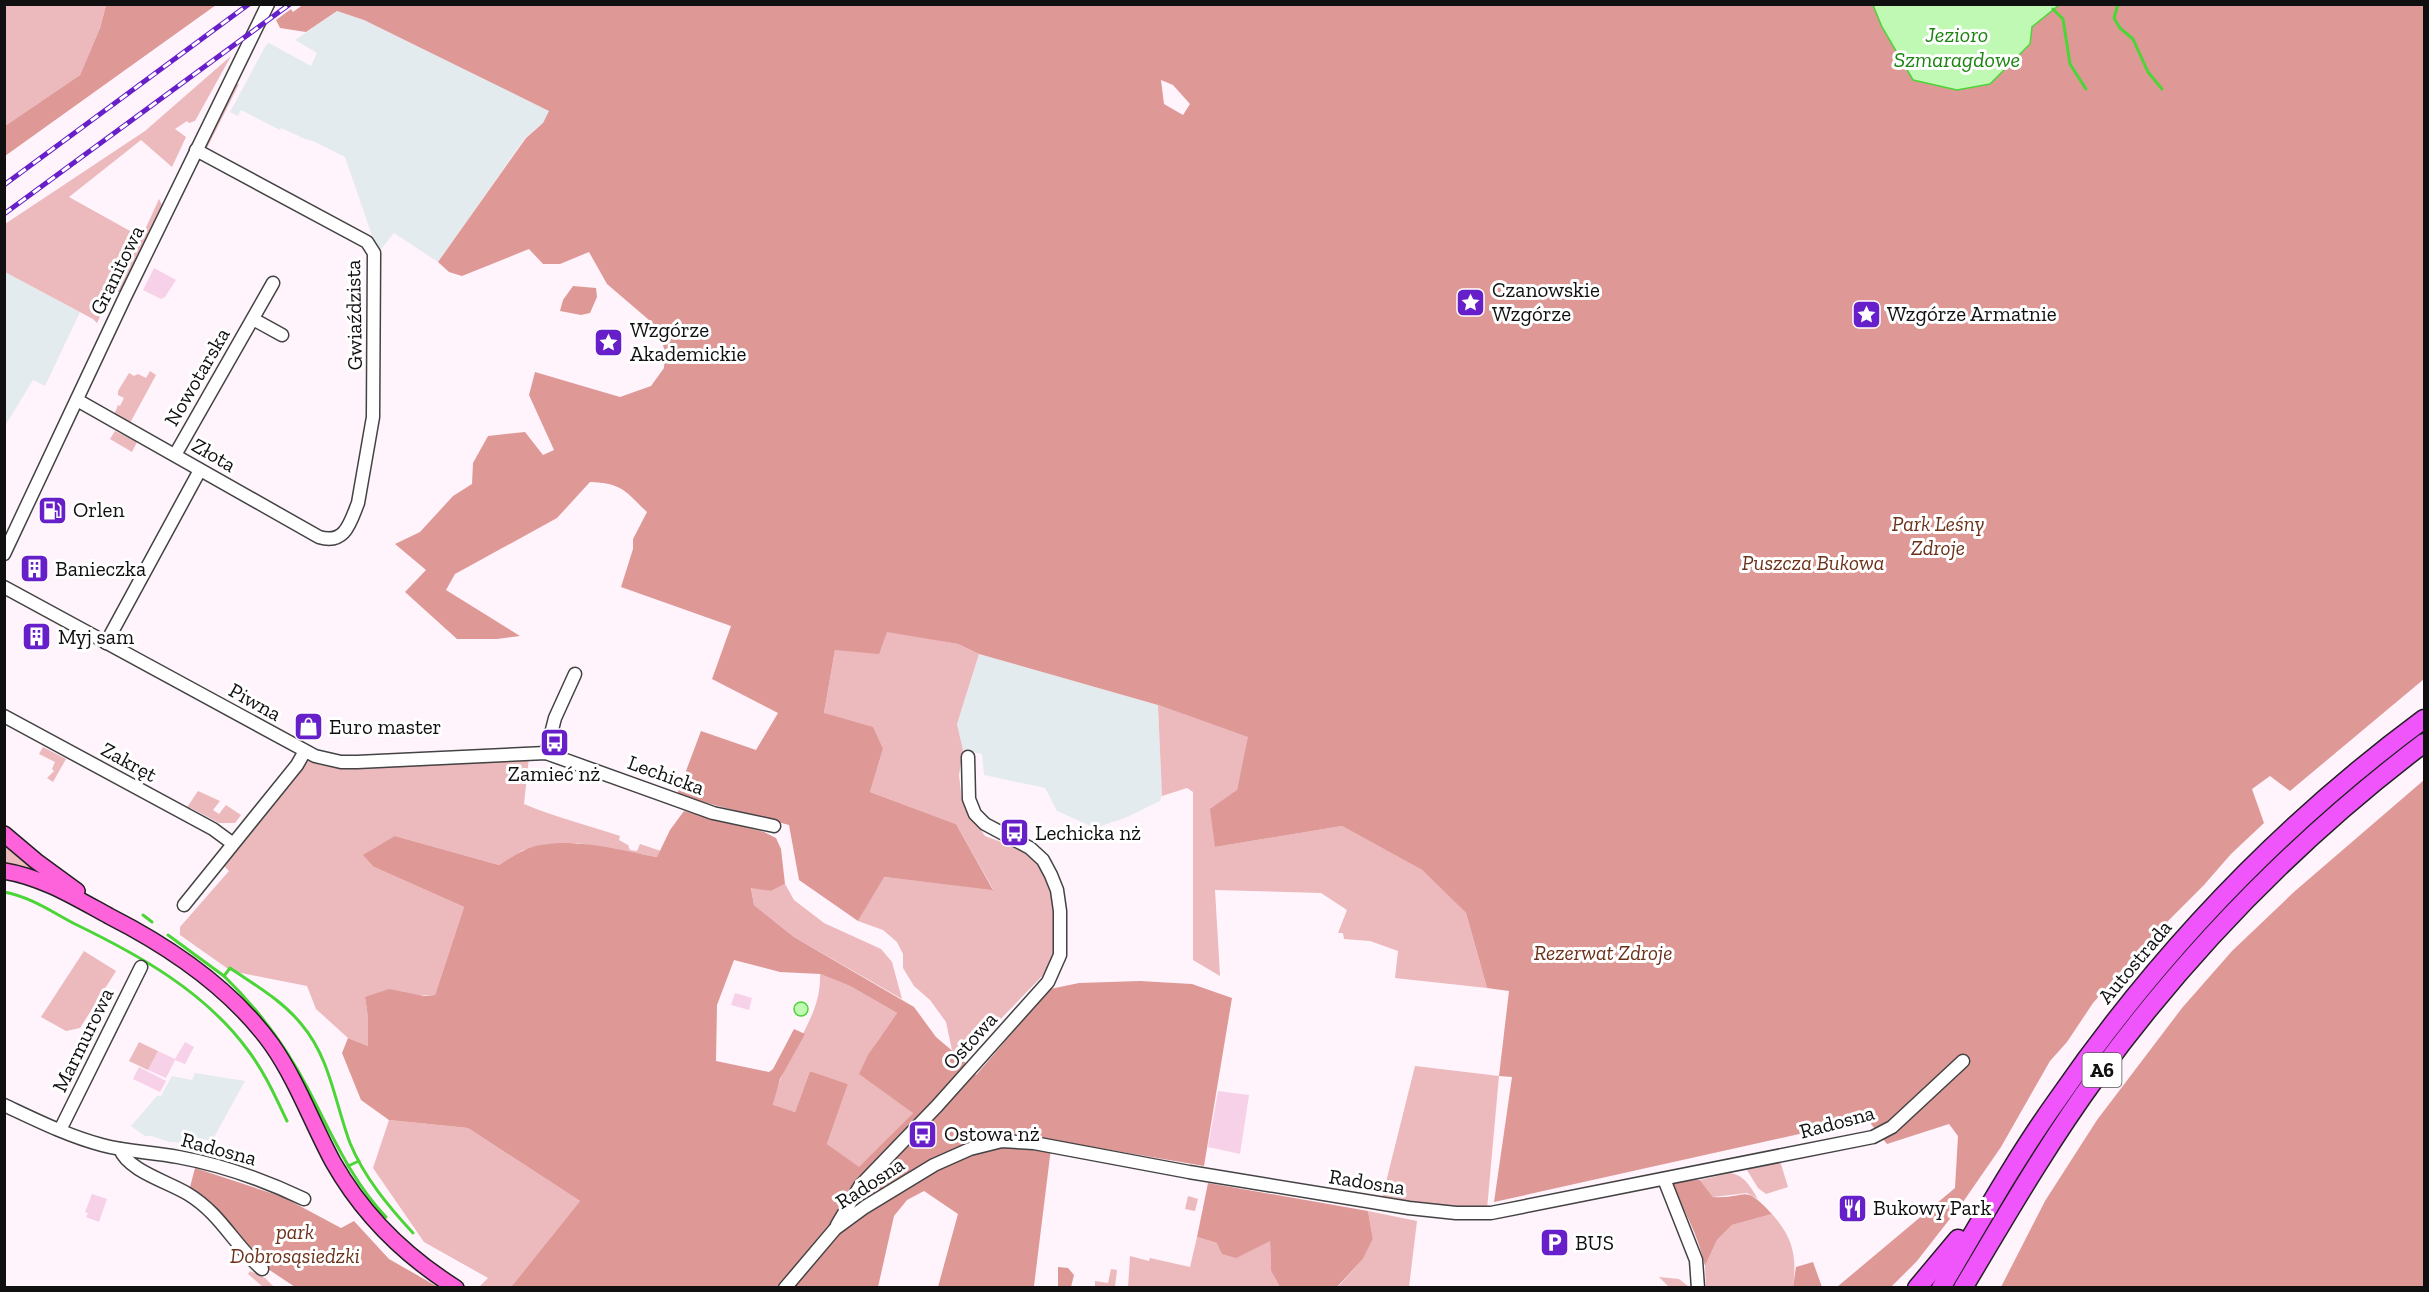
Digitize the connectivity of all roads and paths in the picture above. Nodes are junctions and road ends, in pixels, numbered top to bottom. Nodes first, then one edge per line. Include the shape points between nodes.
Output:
1 (268, 4) edge
2 (196, 150) junction
3 (273, 283) dead end
4 (253, 319) junction
5 (282, 335) dead end
6 (77, 400) junction
7 (175, 455) junction
8 (200, 470) junction
9 (334, 540) joint
10 (4, 554) edge
11 (4, 587) edge
12 (106, 643) junction
13 (575, 674) dead end
14 (4, 716) edge
15 (2424, 719) edge
16 (2424, 743) edge
17 (305, 751) junction
18 (546, 753) junction
19 (968, 757) dead end
20 (774, 826) dead end
21 (4, 834) edge
22 (232, 843) junction
23 (4, 871) edge
24 (184, 905) dead end
25 (118, 921) junction
26 (141, 967) dead end
27 (1963, 1061) dead end
28 (4, 1105) edge
29 (60, 1130) junction
30 (120, 1149) junction
31 (2015, 1163) junction
32 (1664, 1179) junction
33 (304, 1199) dead end
34 (835, 1229) junction
35 (1989, 1244) junction
36 (262, 1269) dead end
37 (456, 1287) edge
38 (785, 1287) edge
39 (1698, 1287) edge
40 (1917, 1287) edge
41 (1941, 1287) edge
42 (1964, 1287) edge
43 (1971, 1287) edge

1 - 2 street, Granitowa
2 - 6 street, Granitowa
2 - 9 street, Gwiaździsta via 367,242 375,253 373,417 358,504 344,532
3 - 4 street, Nowotarska
4 - 5 street, Nowotarska
4 - 7 street, Nowotarska
6 - 7 street, Złota
6 - 10 street, Granitowa
7 - 8 street, Złota
8 - 9 street, Złota via 316,536
8 - 12 street
11 - 12 street, Piwna
12 - 17 street, Piwna
13 - 18 street via 555,718
14 - 22 street, Zakręt
15 - 31 highway, Autostrada / A6 via 2303,819 2198,923 2124,1009
16 - 35 highway, Autostrada / A6 via 2316,833 2210,938 2119,1047 2053,1139
17 - 18 street, Piwna via 325,759 357,762
17 - 22 street
18 - 20 street, Lechicka via 713,813
19 - 34 street, Ostowa via 969,799 975,814 985,824 1039,855 1055,883 1060,911 1060,955 1048,982 860,1186
21 - 25 main road
22 - 24 street
23 - 25 main road via 44,882
25 - 37 main road via 195,968 244,1012 285,1066 338,1171 366,1210 405,1251
26 - 29 street, Marmurowa
27 - 32 street, Radosna via 1892,1127 1873,1137
28 - 29 street
29 - 30 street
30 - 33 street, Radosna via 220,1167
30 - 36 street via 129,1163 208,1208
31 - 40 highway
31 - 41 highway, Autostrada / A6
32 - 34 street, Radosna via 1491,1213 1456,1213 1352,1200 1034,1143 1002,1141 970,1149 934,1165
32 - 39 street via 1693,1251
34 - 38 street, Radosna
35 - 42 highway, Autostrada / A6
35 - 43 highway

